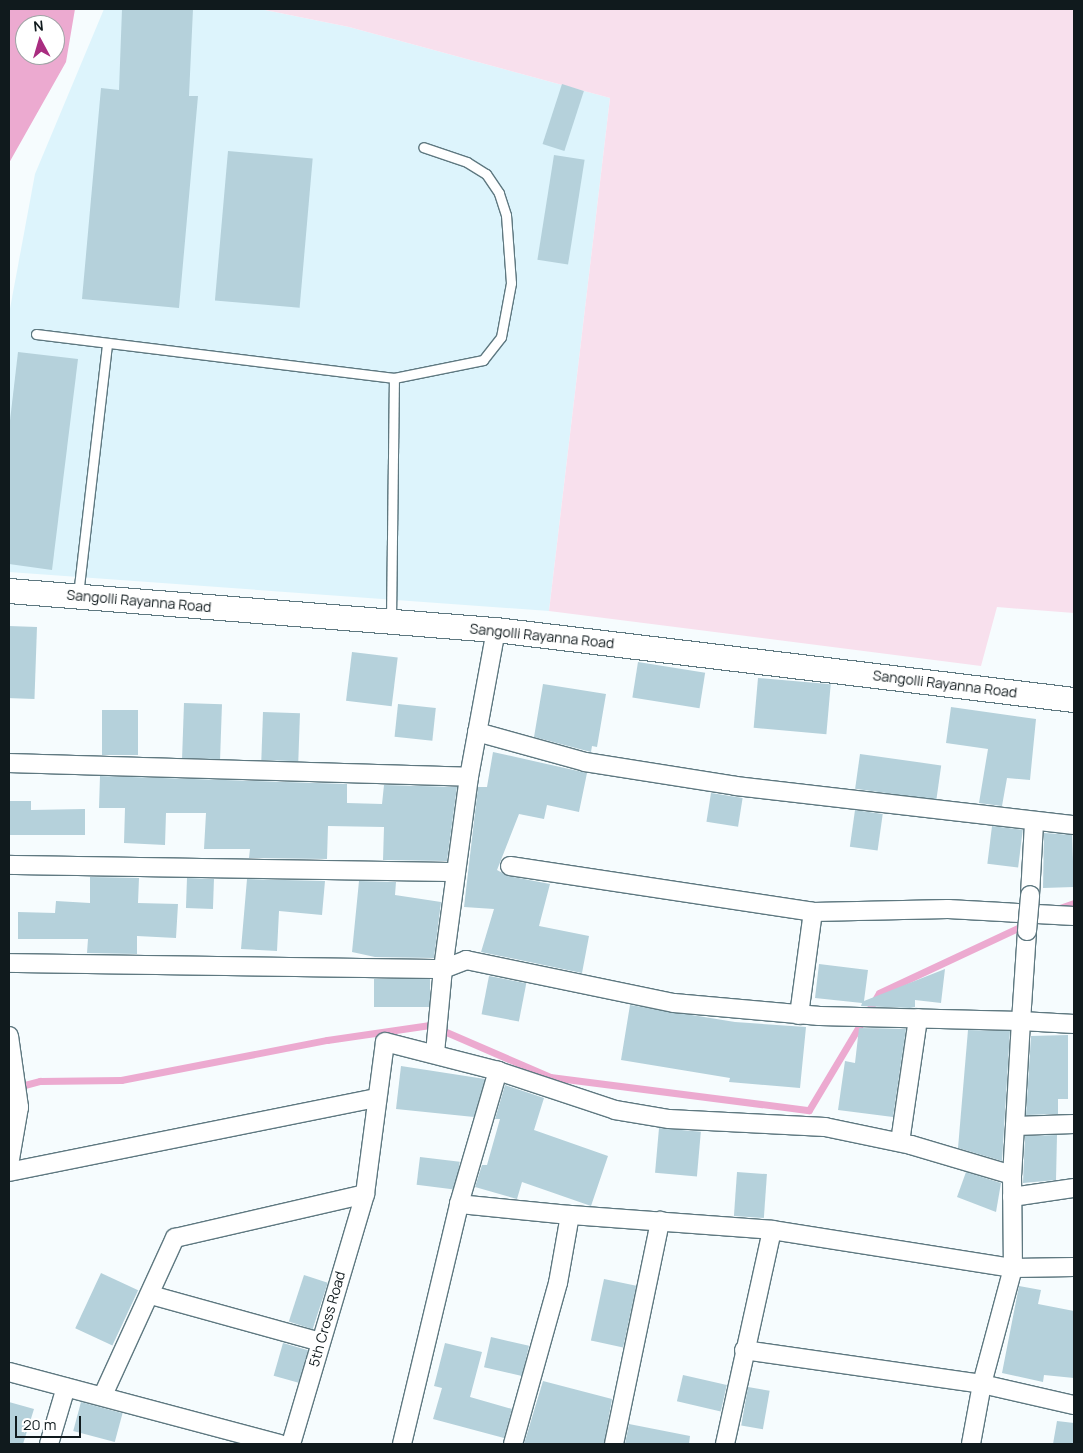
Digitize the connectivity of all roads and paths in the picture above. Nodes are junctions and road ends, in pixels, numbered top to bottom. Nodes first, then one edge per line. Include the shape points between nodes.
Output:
1 (423, 147) dead end
2 (36, 334) dead end
3 (107, 344) junction
4 (394, 378) junction
5 (9, 591) edge
6 (78, 595) junction
7 (391, 623) junction
8 (496, 630) junction
9 (1074, 700) edge
10 (477, 732) junction
11 (9, 764) edge
12 (469, 777) junction
13 (1034, 824) junction
14 (1074, 825) edge
15 (9, 865) edge
16 (510, 866) dead end
17 (456, 872) junction
18 (813, 912) junction
19 (1068, 916) edge
20 (9, 963) edge
21 (443, 969) junction
22 (799, 1014) junction
23 (918, 1018) junction
24 (1021, 1021) junction
25 (1074, 1024) edge
26 (9, 1036) edge
27 (436, 1046) junction
28 (498, 1072) junction
29 (375, 1098) junction
30 (1074, 1124) edge
31 (1015, 1126) junction
32 (900, 1142) junction
33 (9, 1165) edge
34 (9, 1172) edge
35 (1012, 1175) junction
36 (1074, 1188) edge
37 (365, 1194) junction
38 (1012, 1197) junction
39 (459, 1204) junction
40 (570, 1215) junction
41 (660, 1220) junction
42 (772, 1230) junction
43 (1074, 1267) edge
44 (1013, 1268) junction
45 (151, 1295) junction
46 (320, 1342) junction
47 (744, 1350) junction
48 (9, 1372) edge
49 (982, 1384) junction
50 (66, 1388) junction
51 (103, 1395) junction
52 (1074, 1405) edge
53 (49, 1444) edge
54 (280, 1444) edge
55 (291, 1444) edge
56 (402, 1444) edge
57 (514, 1444) edge
58 (614, 1444) edge
59 (729, 1444) edge
60 (971, 1444) edge

1 - 4 lane via 466,162 486,174 499,193 510,244 511,283 501,337 483,360
2 - 3 lane
3 - 4 lane
3 - 6 lane
4 - 7 lane
5 - 6 street, Sangolli Rayanna Road
6 - 7 street, Sangolli Rayanna Road
7 - 8 street, Sangolli Rayanna Road
8 - 9 street, Sangolli Rayanna Road
8 - 10 street
10 - 12 street
10 - 13 street via 604,765 736,786
11 - 12 street
12 - 17 street
13 - 14 street
13 - 24 street, bridge
15 - 17 street
16 - 18 street
17 - 21 street
18 - 19 street via 948,909
18 - 22 street
20 - 21 street
21 - 22 street via 466,960 624,996
21 - 27 street
22 - 23 street
23 - 24 street
23 - 32 street
24 - 25 street
24 - 31 street
26 - 33 street via 19,1107
27 - 28 street
27 - 29 street, 5th Cross Road via 385,1042
28 - 32 street via 615,1110 669,1119 825,1127
28 - 39 street
29 - 34 street
29 - 37 street, 5th Cross Road
30 - 31 street
31 - 35 street
32 - 35 street
35 - 38 street
36 - 38 street
37 - 45 street via 175,1238
37 - 46 street, 5th Cross Road
38 - 44 street
39 - 40 street
39 - 56 street
40 - 41 street
40 - 57 street via 558,1283
41 - 42 street
41 - 58 street
42 - 44 street
42 - 47 street
43 - 44 street
44 - 49 street
45 - 46 street
45 - 51 street
46 - 55 street, 5th Cross Road
47 - 49 street
47 - 59 street
48 - 50 street
49 - 52 street
49 - 60 street
50 - 51 street
50 - 53 street
51 - 54 street

